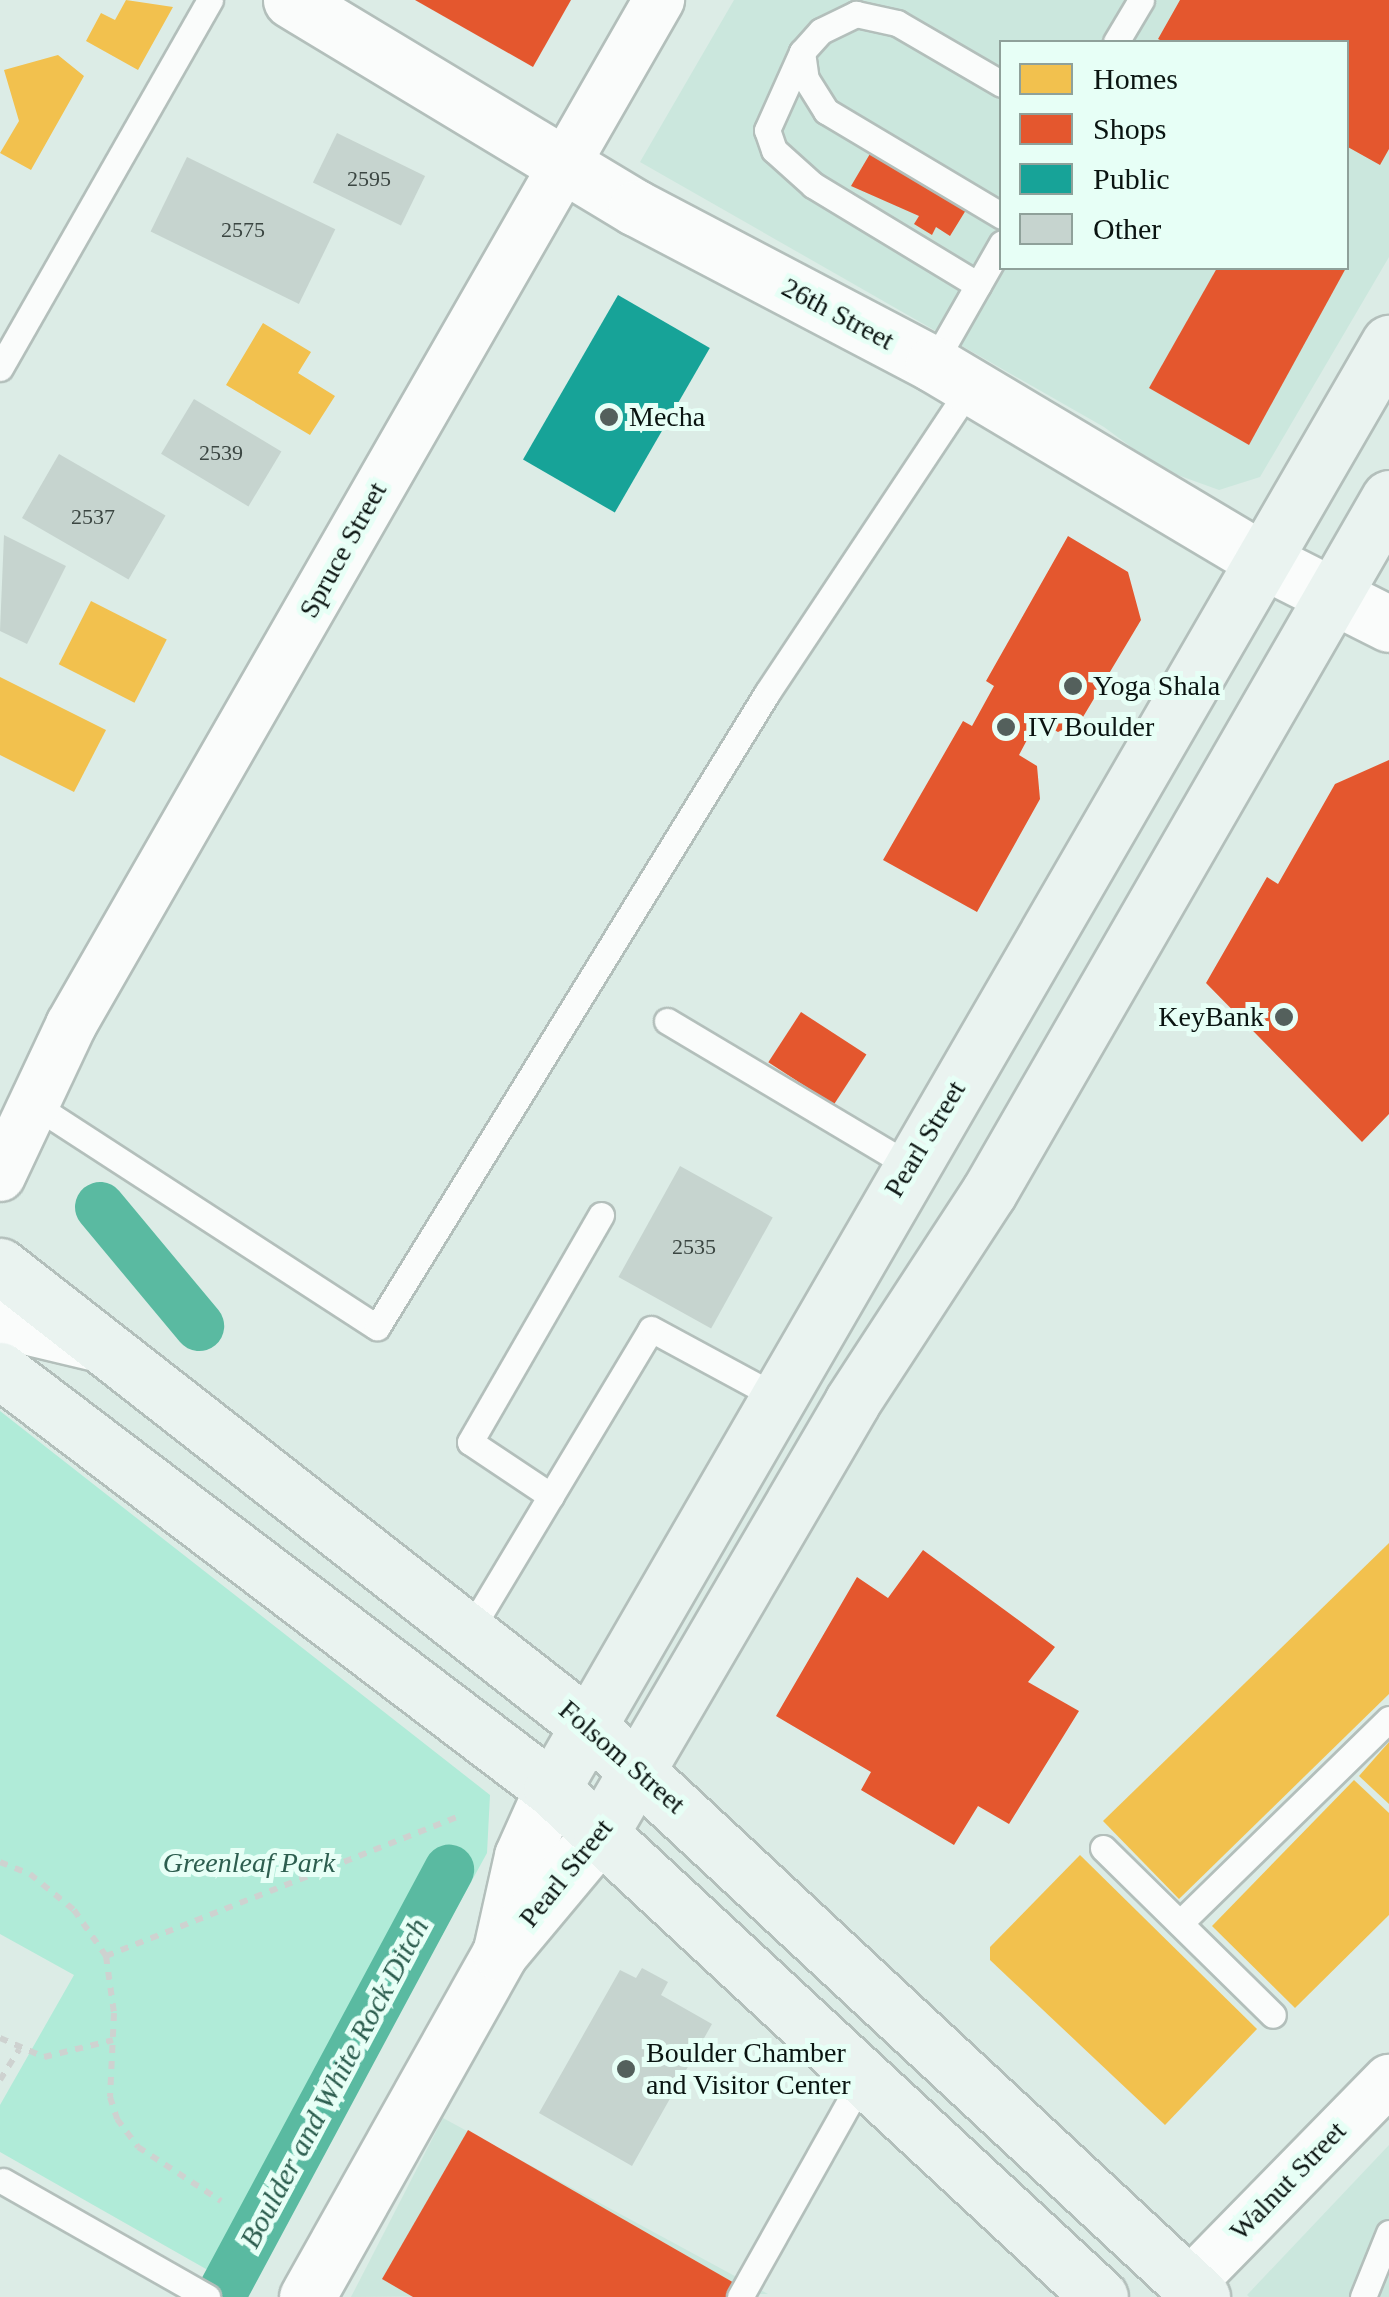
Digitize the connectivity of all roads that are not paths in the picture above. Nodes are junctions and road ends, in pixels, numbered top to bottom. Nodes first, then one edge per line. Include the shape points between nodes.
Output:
1 (210, 0) edge
2 (290, 0) edge
3 (659, 0) edge
4 (1141, 0) edge
5 (1117, 40) edge
6 (802, 52) junction
7 (999, 82) edge
8 (566, 165) junction
9 (999, 214) edge
10 (999, 248) edge
11 (978, 285) junction
12 (1389, 343) edge
13 (0, 368) edge
14 (951, 375) junction
15 (1389, 498) edge
16 (1262, 560) junction
17 (1336, 597) junction
18 (1389, 624) edge
19 (997, 1018) junction
20 (667, 1022) dead end
21 (17, 1111) edge
22 (909, 1165) junction
23 (0, 1176) edge
24 (601, 1215) dead end
25 (0, 1266) edge
26 (0, 1323) edge
27 (904, 1324) junction
28 (104, 1348) junction
29 (3, 1375) edge
30 (775, 1396) junction
31 (551, 1496) junction
32 (469, 1632) junction
33 (1389, 1719) edge
34 (587, 1725) junction
35 (641, 1773) junction
36 (552, 1789) junction
37 (601, 1832) junction
38 (1102, 1848) dead end
39 (1180, 1924) junction
40 (500, 1952) junction
41 (1273, 2014) dead end
42 (862, 2080) junction
43 (1389, 2080) edge
44 (2, 2181) dead end
45 (1389, 2233) edge
46 (1196, 2290) edge
47 (201, 2294) edge
48 (307, 2297) edge
49 (740, 2297) edge
50 (1100, 2297) edge
51 (1363, 2297) edge

1 - 13 lane
2 - 8 street, 26th Street
3 - 8 street, Spruce Street
4 - 5 lane
6 - 7 lane via 838,19 872,15
6 - 9 lane via 806,78 826,111
6 - 11 lane via 770,112 774,150 813,185
8 - 14 street, 26th Street
8 - 21 street, Spruce Street
10 - 11 lane
11 - 14 lane
12 - 16 main road, Pearl Street
14 - 16 street, 26th Street
14 - 21 lane via 767,693 377,1327
15 - 17 main road, Pearl Street
16 - 17 street, 26th Street
16 - 19 main road, Pearl Street
17 - 18 street, 26th Street
17 - 27 main road, Pearl Street via 989,1192
19 - 22 main road, Pearl Street
19 - 27 main road via 976,1095 892,1244 890,1309
20 - 22 lane
21 - 23 street, Spruce Street
22 - 30 main road, Pearl Street
24 - 31 lane via 470,1442
25 - 28 main road, Folsom Street
26 - 28 street
27 - 35 main road, Pearl Street via 852,1402
28 - 32 main road, Folsom Street
29 - 36 main road
30 - 31 lane via 651,1329
30 - 34 main road, Pearl Street
31 - 32 lane
32 - 34 main road, Folsom Street
33 - 39 lane
34 - 35 main road, Folsom Street
34 - 36 main road, Pearl Street
35 - 37 main road, Pearl Street
35 - 46 main road, Folsom Street
36 - 37 main road
36 - 40 street, Pearl Street via 522,1856
37 - 40 street, Pearl Street
37 - 42 main road
38 - 39 lane
39 - 41 lane
40 - 48 street, Pearl Street
42 - 49 lane
42 - 50 main road
43 - 46 street, Walnut Street
44 - 47 lane
45 - 51 lane

